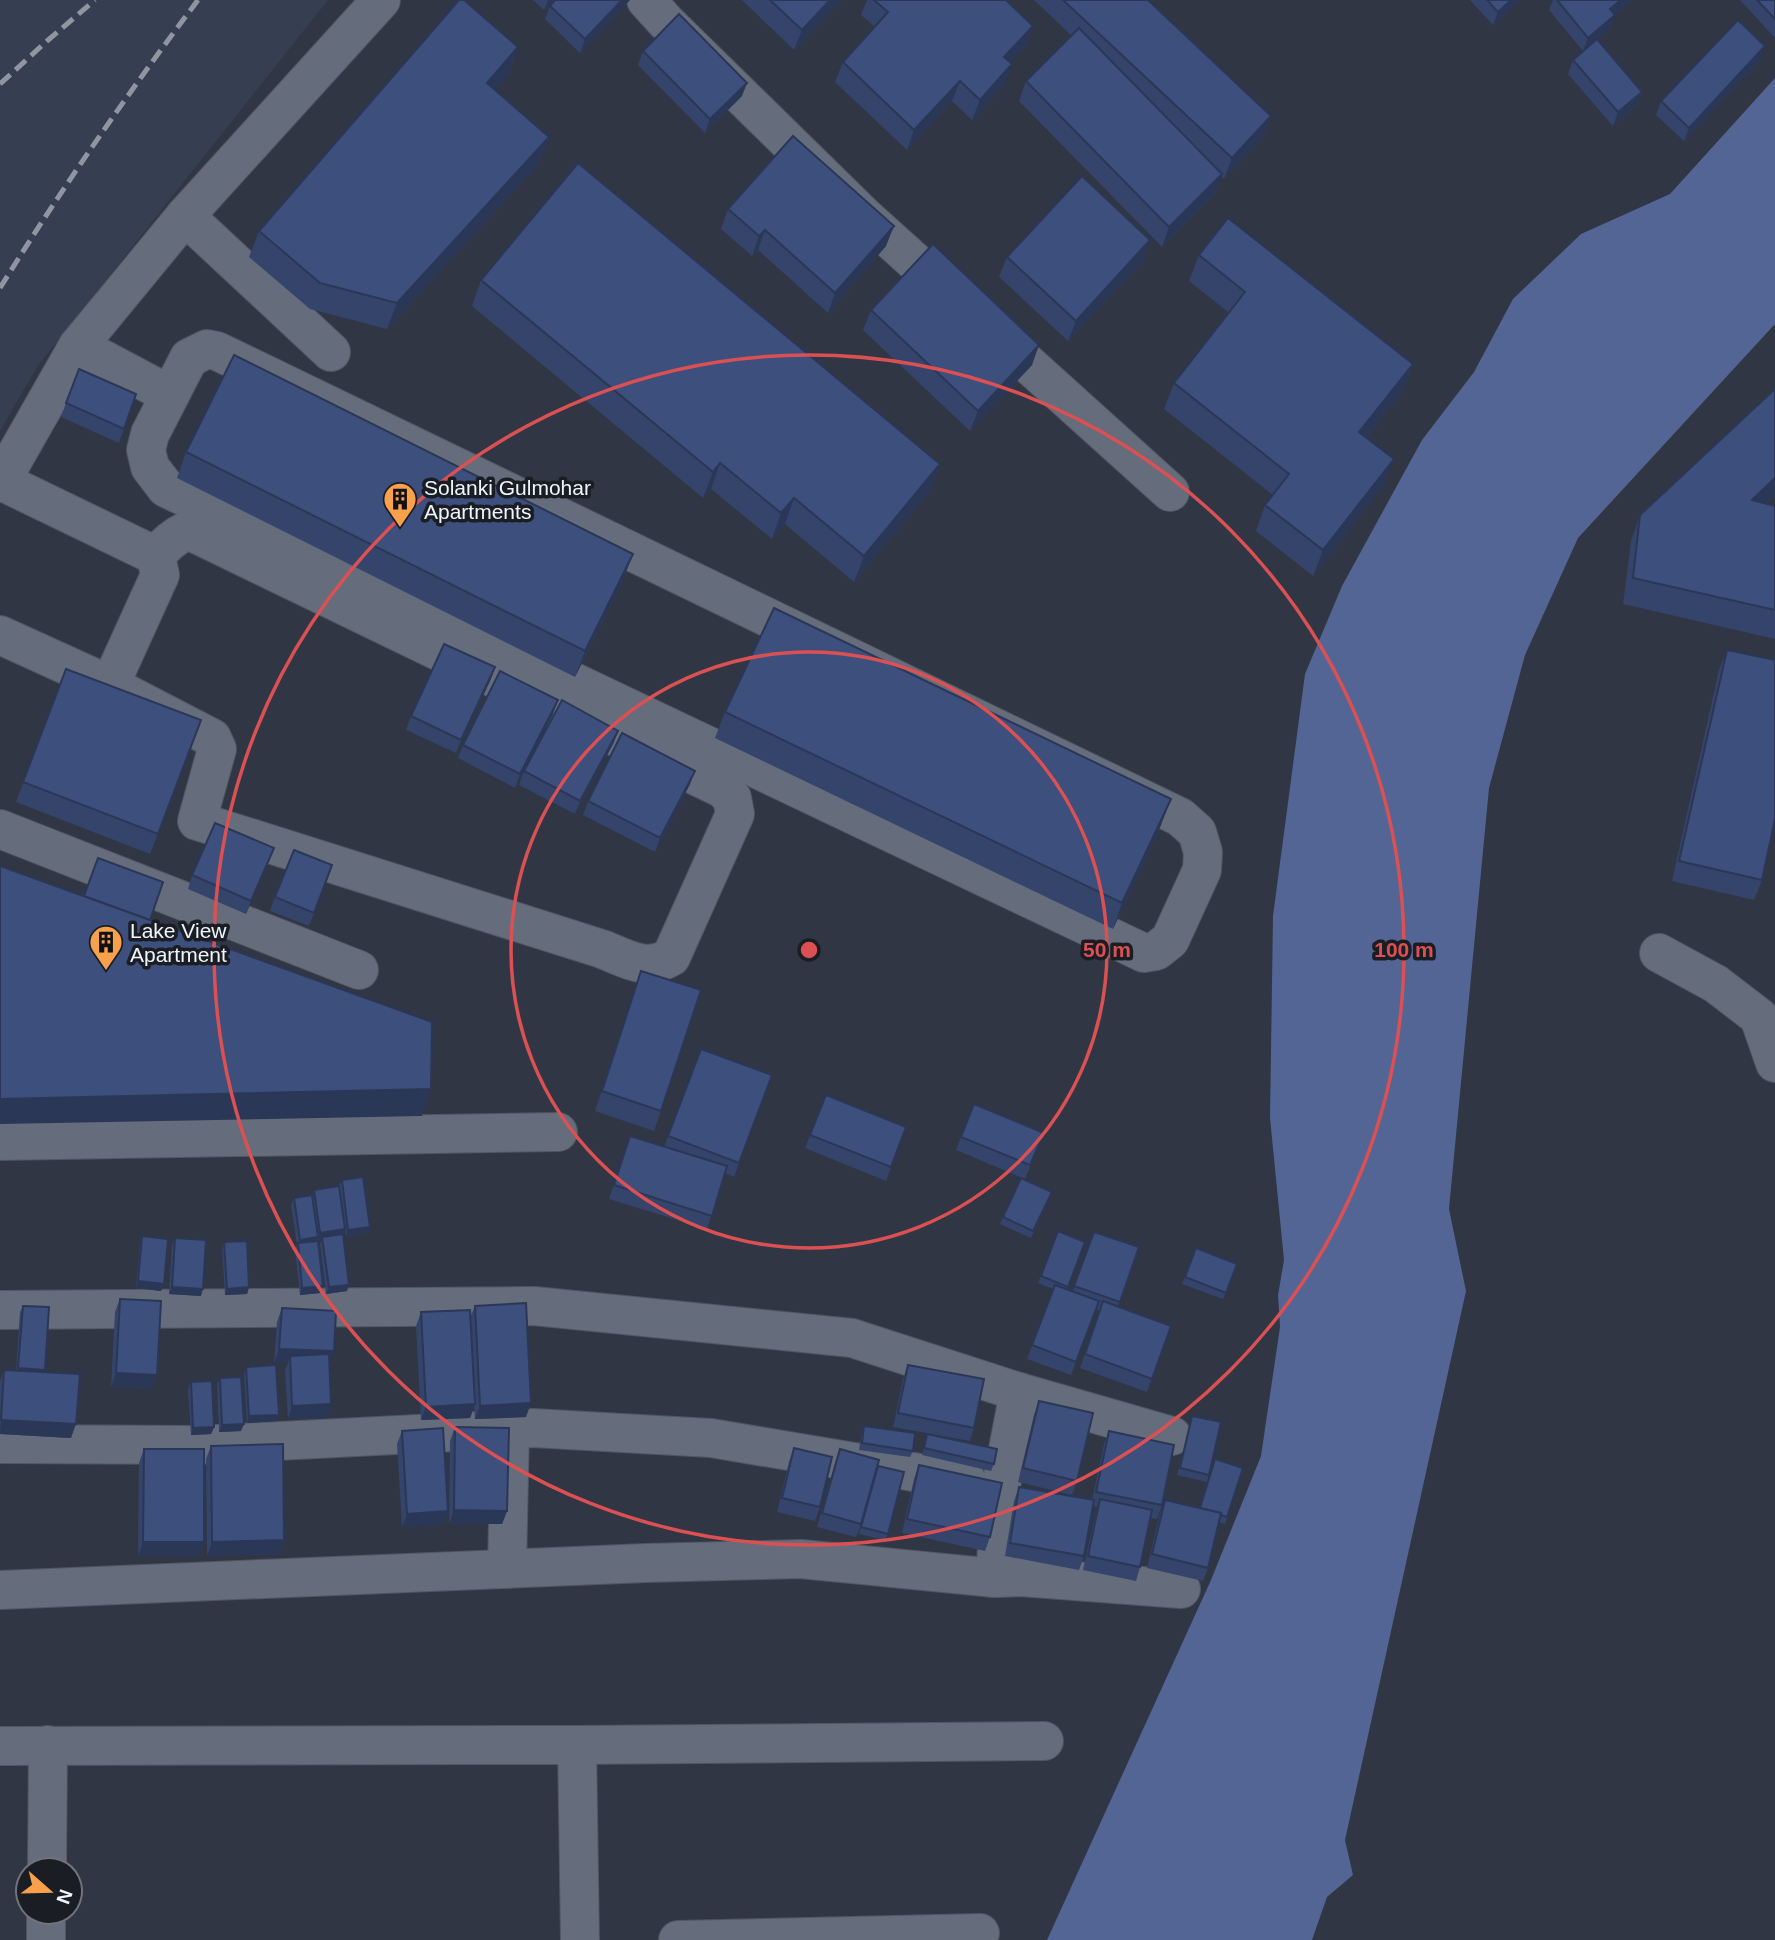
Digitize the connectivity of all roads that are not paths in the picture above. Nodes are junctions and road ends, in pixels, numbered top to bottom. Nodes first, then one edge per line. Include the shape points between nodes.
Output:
1 (380, 0) edge
2 (646, 0) edge
3 (186, 216) junction
4 (78, 346) junction
5 (331, 352) dead end
6 (170, 395) junction
7 (0, 482) edge
8 (1170, 492) dead end
9 (156, 556) junction
10 (0, 635) edge
11 (110, 685) junction
12 (0, 829) edge
13 (1659, 953) dead end
14 (359, 970) dead end
15 (1775, 1063) edge
16 (558, 1132) dead end
17 (0, 1140) edge
18 (0, 1310) edge
19 (1019, 1392) junction
20 (510, 1429) junction
21 (1172, 1436) dead end
22 (0, 1444) edge
23 (1001, 1486) junction
24 (506, 1569) junction
25 (995, 1578) junction
26 (1181, 1589) dead end
27 (0, 1590) edge
28 (1044, 1741) dead end
29 (48, 1745) junction
30 (577, 1745) junction
31 (0, 1746) edge
32 (47, 1856) edge
33 (980, 1933) dead end
34 (580, 1940) edge
35 (678, 1940) edge

1 - 3 street
2 - 8 street via 864,216
3 - 4 street
3 - 5 street
4 - 6 street
4 - 7 street
6 - 6 street via 146,450 150,467 166,488 1144,953 1157,951 1170,940 1202,870 1198,832 1180,817 217,351 207,349 189,358
7 - 9 street
9 - 11 street via 160,575
9 - 11 street via 188,530 723,789 732,797 735,814 671,957 660,964 643,964 197,821 217,749 212,738
10 - 11 street
12 - 14 street
13 - 15 street via 1716,984 1759,1017
16 - 17 street
18 - 19 street via 534,1306 852,1338
19 - 21 street
19 - 23 street
20 - 22 street via 198,1445
20 - 23 street via 711,1438
20 - 24 street
23 - 25 street
24 - 25 street via 801,1559
24 - 27 street
25 - 26 street
28 - 30 street
29 - 30 street
29 - 31 street
29 - 32 street
30 - 34 street
33 - 35 street

